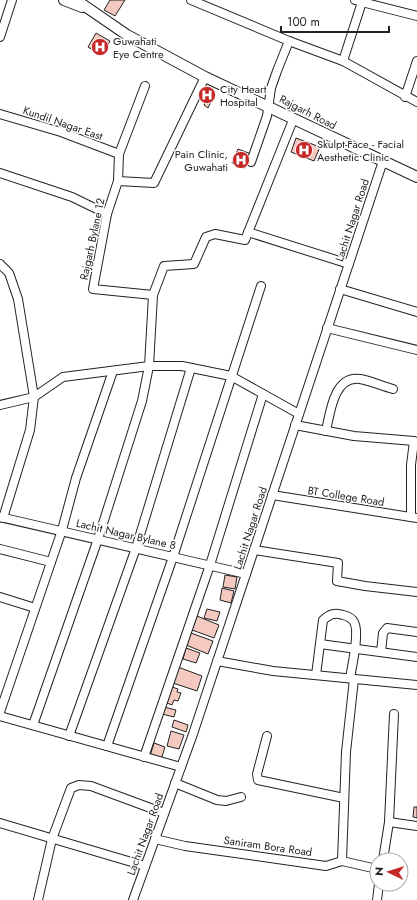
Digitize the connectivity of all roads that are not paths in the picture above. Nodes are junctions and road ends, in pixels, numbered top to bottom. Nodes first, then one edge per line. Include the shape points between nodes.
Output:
1 (12, 0) edge
2 (64, 0) edge
3 (76, 0) edge
4 (191, 0) edge
5 (359, 1) edge
6 (84, 7) junction
7 (417, 16) edge
8 (0, 37) edge
9 (289, 41) junction
10 (342, 61) junction
11 (417, 61) edge
12 (205, 76) junction
13 (145, 86) dead end
14 (405, 97) junction
15 (417, 102) edge
16 (268, 105) junction
17 (0, 114) edge
18 (293, 120) junction
19 (119, 154) junction
20 (383, 161) junction
21 (251, 162) dead end
22 (0, 173) edge
23 (417, 177) edge
24 (118, 180) junction
25 (107, 214) junction
26 (248, 232) junction
27 (0, 264) edge
28 (349, 264) junction
29 (261, 286) dead end
30 (340, 289) junction
31 (153, 295) junction
32 (417, 312) edge
33 (327, 328) junction
34 (417, 350) edge
35 (149, 366) junction
36 (190, 368) junction
37 (113, 371) junction
38 (231, 376) junction
39 (393, 389) dead end
40 (263, 394) junction
41 (34, 397) junction
42 (0, 405) edge
43 (299, 414) junction
44 (295, 426) junction
45 (326, 431) junction
46 (272, 495) junction
47 (2, 517) edge
48 (414, 517) edge
49 (62, 530) junction
50 (98, 539) junction
51 (136, 548) junction
52 (0, 550) edge
53 (254, 550) junction
54 (173, 557) junction
55 (51, 562) junction
56 (210, 565) junction
57 (246, 574) junction
58 (417, 592) edge
59 (0, 597) edge
60 (35, 608) junction
61 (417, 632) edge
62 (320, 644) junction
63 (354, 648) junction
64 (381, 652) junction
65 (417, 657) edge
66 (217, 660) junction
67 (316, 675) junction
68 (352, 679) junction
69 (417, 684) edge
70 (0, 712) edge
71 (394, 714) dead end
72 (0, 716) edge
73 (33, 725) junction
74 (69, 736) junction
75 (267, 736) dead end
76 (106, 746) junction
77 (144, 757) junction
78 (181, 767) junction
79 (175, 783) junction
80 (241, 797) dead end
81 (344, 798) junction
82 (164, 813) junction
83 (389, 822) junction
84 (0, 823) edge
85 (417, 826) edge
86 (52, 839) junction
87 (155, 839) junction
88 (384, 852) edge
89 (342, 861) junction
90 (145, 866) junction
91 (369, 867) edge
92 (38, 900) edge
93 (133, 900) edge

1 - 8 street
2 - 6 main road, Rajgarh Road
3 - 6 main road, Rajgarh Road
4 - 9 street
5 - 7 street
5 - 10 street
6 - 12 main road, Rajgarh Road via 128,35
9 - 10 street
9 - 16 street via 277,71
10 - 14 street
11 - 14 street
12 - 16 main road, Rajgarh Road
12 - 24 street via 154,183
13 - 19 street
14 - 15 street
16 - 18 main road, Rajgarh Road
16 - 21 street via 267,116
17 - 19 street, Kundil Nagar East via 61,132
18 - 20 main road, Rajgarh Road
18 - 26 street
19 - 24 street
20 - 23 main road, Rajgarh Road
20 - 28 street, Lachit Nagar Road
22 - 25 street via 72,197
24 - 25 street, Rajgarh Bylane 12
25 - 31 street, Rajgarh Bylane 12 via 93,289
26 - 28 street
26 - 31 street via 245,240 215,234 206,237 194,264 164,266
27 - 41 street via 9,273 18,299
28 - 30 street, Lachit Nagar Road
29 - 38 street
30 - 32 street
30 - 33 street, Lachit Nagar Road
31 - 35 street
33 - 34 street
33 - 43 street, Lachit Nagar Road
35 - 36 street
35 - 37 street
35 - 50 street via 142,401
36 - 38 street
36 - 51 street
37 - 41 street via 63,377
37 - 49 street via 76,478
38 - 40 street
38 - 54 street
39 - 45 street via 359,379 350,379 340,385
40 - 43 street
40 - 56 street
41 - 42 street
41 - 47 street via 30,430
43 - 44 street, Lachit Nagar Road
44 - 45 street
44 - 46 street, Lachit Nagar Road
45 - 48 street via 414,441 411,465
46 - 48 street, BT College Road
46 - 53 street, Lachit Nagar Road
47 - 49 street, Lachit Nagar Bylane 8
49 - 50 street, Lachit Nagar Bylane 8
49 - 55 street
50 - 51 street, Lachit Nagar Bylane 8
50 - 73 street
51 - 54 street, Lachit Nagar Bylane 8
51 - 74 street
52 - 55 street
53 - 57 street, Lachit Nagar Road
53 - 58 street via 338,563 337,581
54 - 56 street, Lachit Nagar Bylane 8
54 - 76 street
55 - 60 street
56 - 57 street, Lachit Nagar Bylane 8
56 - 77 street
57 - 66 street, Lachit Nagar Road
59 - 60 street
60 - 70 street
61 - 64 street via 387,628 383,632
62 - 63 street
62 - 63 street via 323,620 330,614 339,613 354,622 357,631
62 - 67 street
63 - 64 street
63 - 68 street
64 - 65 street
66 - 67 street via 273,671
66 - 78 street, Lachit Nagar Road
67 - 68 street
68 - 69 street
68 - 81 street
71 - 83 street
72 - 73 street
73 - 74 street
74 - 76 street
75 - 81 street via 257,774 258,780
76 - 77 street
77 - 78 street
78 - 79 street, Lachit Nagar Road
79 - 80 street via 217,800 226,801
79 - 82 street, Lachit Nagar Road
81 - 89 street
82 - 86 street via 91,786 79,785 71,788
82 - 87 street, Lachit Nagar Road
83 - 85 street
83 - 88 street
84 - 86 street
86 - 90 street
86 - 92 street
87 - 89 street, Saniram Bora Road via 185,846 326,866
87 - 90 street, Lachit Nagar Road
89 - 91 street, Saniram Bora Road
90 - 93 street, Lachit Nagar Road

